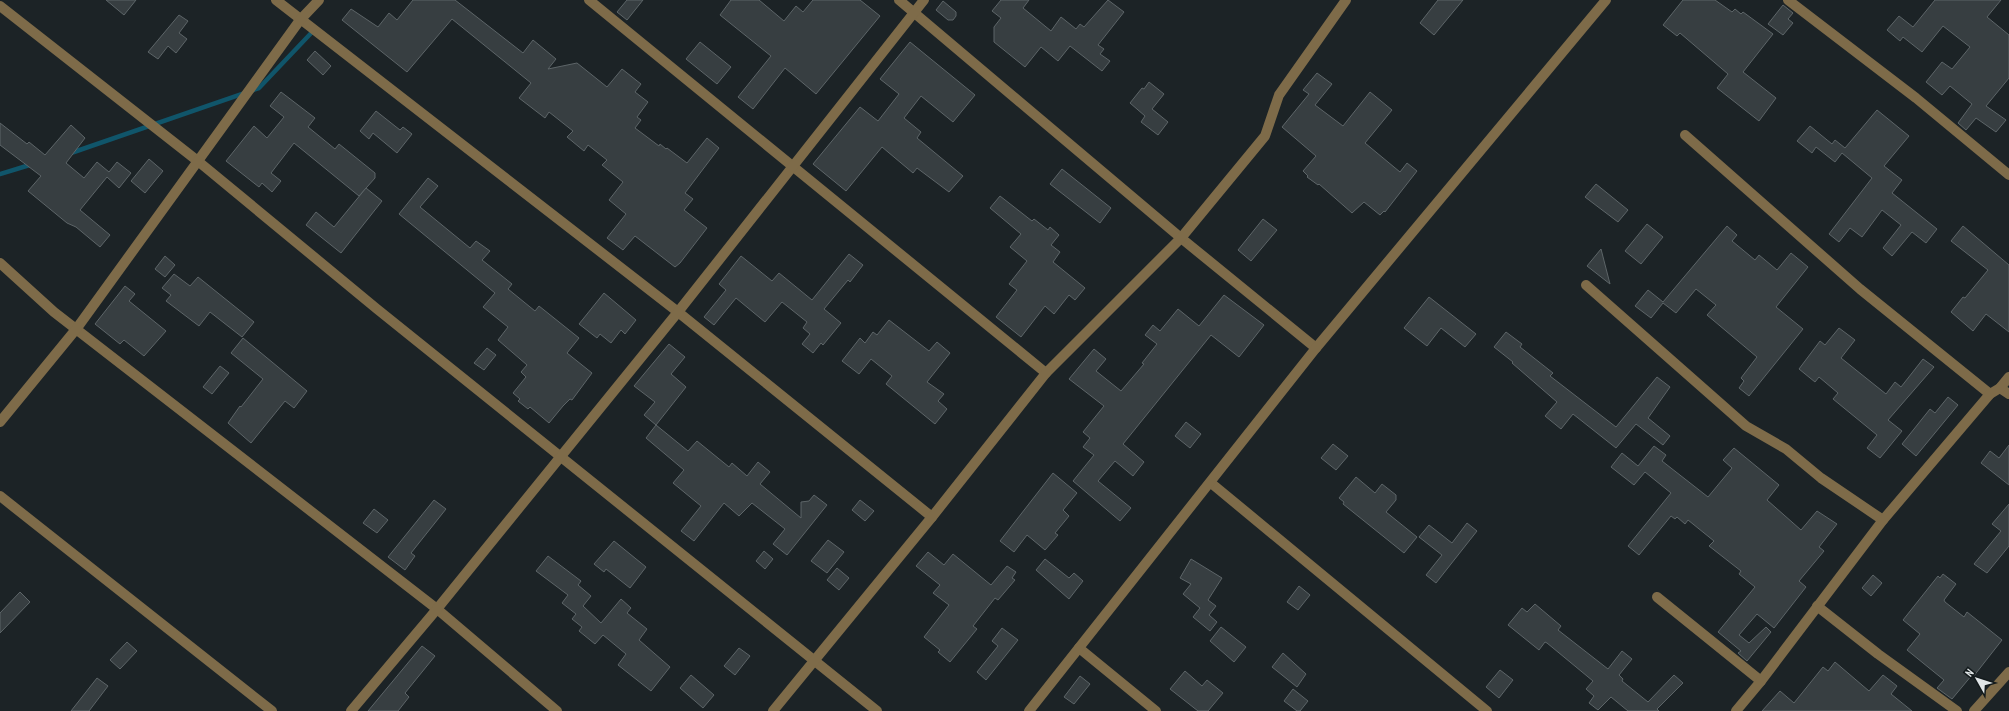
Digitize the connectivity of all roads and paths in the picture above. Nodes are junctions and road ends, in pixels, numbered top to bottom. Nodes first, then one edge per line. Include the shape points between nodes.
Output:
1 (276, 0) edge
2 (319, 0) edge
3 (589, 0) edge
4 (899, 0) edge
5 (924, 0) edge
6 (1346, 0) edge
7 (1606, 0) edge
8 (1788, 0) edge
9 (0, 6) edge
10 (914, 12) junction
11 (300, 20) junction
12 (1685, 135) dead end
13 (199, 162) junction
14 (793, 166) junction
15 (2009, 175) edge
16 (1181, 238) junction
17 (0, 262) edge
18 (1586, 285) dead end
19 (678, 312) junction
20 (77, 328) junction
21 (1316, 348) junction
22 (1046, 373) junction
23 (2009, 377) edge
24 (2000, 388) junction
25 (1990, 394) junction
26 (2009, 394) edge
27 (0, 422) edge
28 (560, 456) junction
29 (1211, 483) junction
30 (0, 496) edge
31 (932, 517) junction
32 (1883, 520) junction
33 (1657, 597) dead end
34 (1817, 606) junction
35 (436, 609) junction
36 (1079, 648) junction
37 (815, 661) junction
38 (2009, 672) edge
39 (1761, 681) junction
40 (272, 711) edge
41 (351, 711) edge
42 (557, 711) edge
43 (773, 711) edge
44 (877, 711) edge
45 (1029, 711) edge
46 (1156, 711) edge
47 (1487, 711) edge
48 (1736, 711) edge
49 (1957, 711) edge
50 (1974, 711) edge

1 - 11 street
2 - 11 street
3 - 14 street
4 - 10 street
5 - 10 street
6 - 16 street via 1279,95 1265,136
7 - 21 street
8 - 15 street via 1916,98
9 - 13 street
10 - 14 street
10 - 16 street
11 - 13 street
11 - 19 street
12 - 25 street via 1860,288
13 - 20 street
13 - 28 street
14 - 19 street
14 - 22 street
16 - 21 street
16 - 22 street
17 - 20 street via 54,312
18 - 32 street via 1746,426 1786,449 1821,478
19 - 28 street
19 - 31 street
20 - 27 street
20 - 35 street
21 - 29 street
22 - 31 street
23 - 24 street
24 - 25 street
24 - 26 street
25 - 32 street
28 - 35 street
28 - 37 street
29 - 36 street
29 - 47 street
30 - 40 street
31 - 37 street
32 - 34 street
33 - 39 street
34 - 39 street
34 - 49 street
35 - 41 street
35 - 42 street
36 - 45 street
36 - 46 street
37 - 43 street
37 - 44 street
38 - 50 street
39 - 48 street

